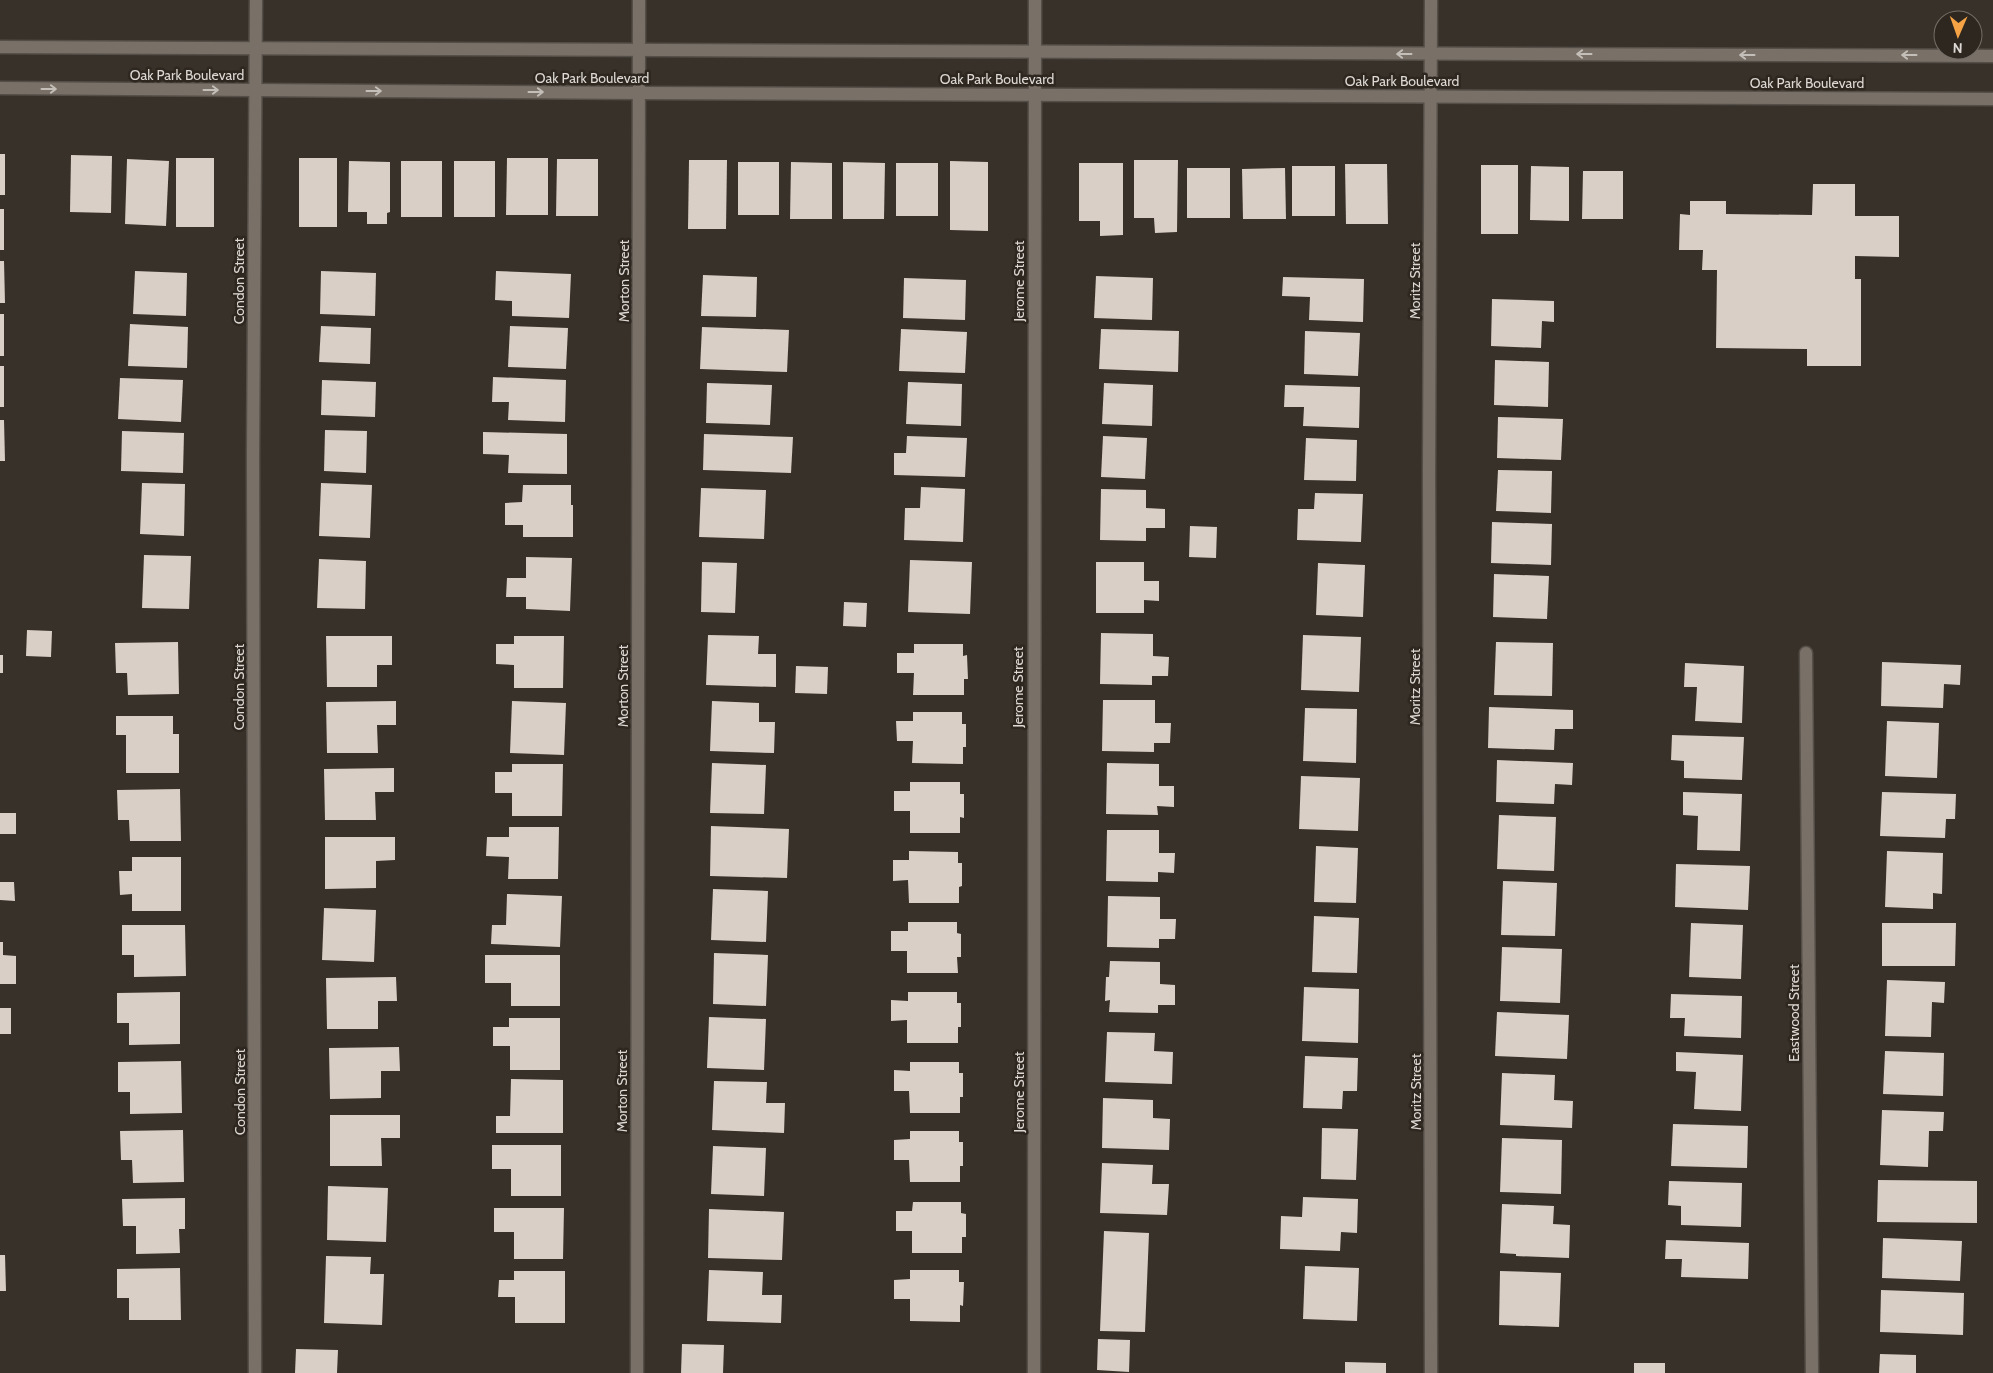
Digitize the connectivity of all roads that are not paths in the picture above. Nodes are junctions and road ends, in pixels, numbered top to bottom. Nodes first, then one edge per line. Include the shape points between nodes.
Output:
1 (256, 0) edge
2 (639, 0) edge
3 (1035, 0) edge
4 (1431, 0) edge
5 (0, 47) edge
6 (255, 48) junction
7 (639, 51) junction
8 (1034, 52) junction
9 (1431, 53) junction
10 (1993, 56) edge
11 (0, 88) edge
12 (255, 90) junction
13 (639, 93) junction
14 (1035, 94) junction
15 (1430, 97) junction
16 (1993, 98) edge
17 (1806, 653) dead end
18 (255, 1373) edge
19 (637, 1373) edge
20 (1034, 1373) edge
21 (1431, 1373) edge
22 (1812, 1373) edge

1 - 6 street, Condon Street
2 - 7 street, Morton Street
3 - 8 street, Jerome Street
4 - 9 street, Moritz Street
5 - 6 street, Oak Park Boulevard
6 - 7 street, Oak Park Boulevard
6 - 12 street, Condon Street
7 - 8 street, Oak Park Boulevard
7 - 13 street, Morton Street
9 -> 8 street, Oak Park Boulevard
8 - 14 street, Jerome Street
10 -> 9 street, Oak Park Boulevard
9 - 15 street, Moritz Street
11 -> 12 street, Oak Park Boulevard
12 -> 13 street, Oak Park Boulevard
12 - 18 street, Condon Street
13 - 14 street, Oak Park Boulevard
13 - 19 street, Morton Street
14 - 15 street, Oak Park Boulevard
14 - 20 street, Jerome Street
15 - 16 street, Oak Park Boulevard
15 - 21 street, Moritz Street
17 - 22 street, Eastwood Street

